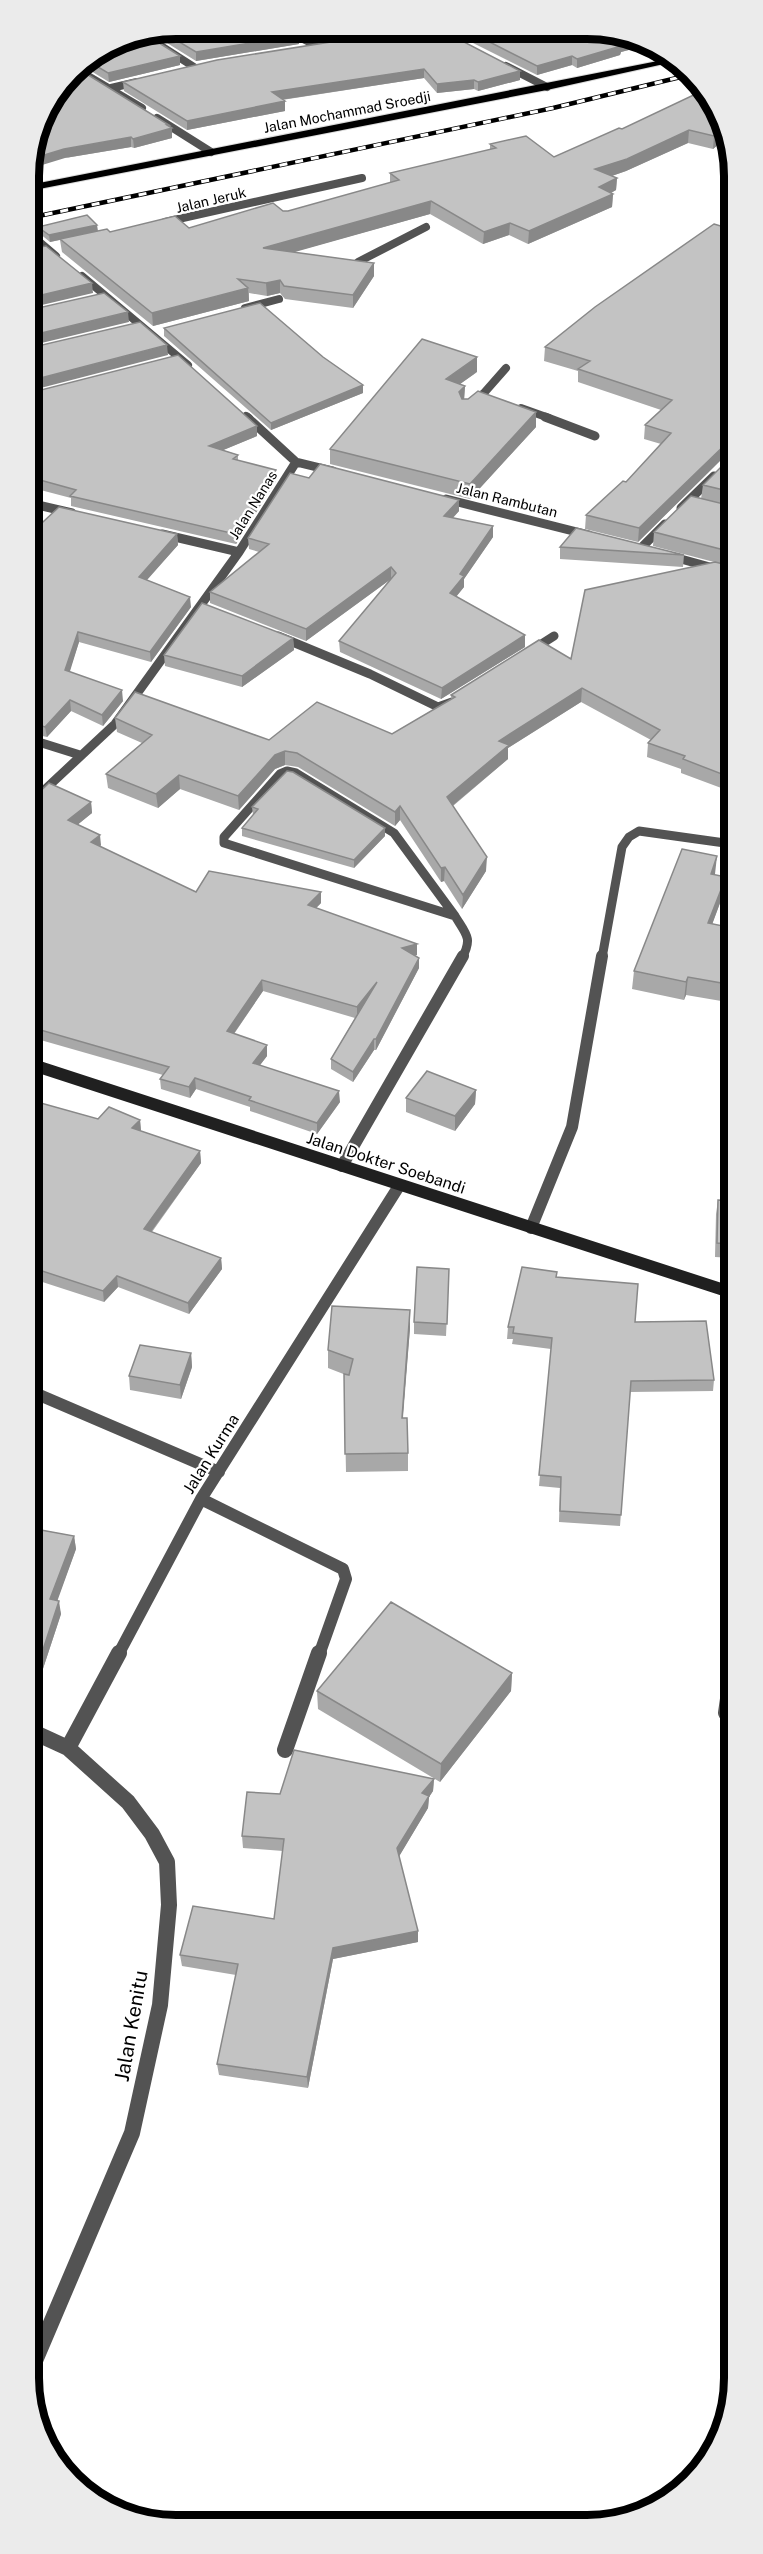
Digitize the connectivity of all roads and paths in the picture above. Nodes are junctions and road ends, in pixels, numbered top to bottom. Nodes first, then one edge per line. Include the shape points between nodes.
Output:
1 (303, 39) edge
2 (151, 42) edge
3 (331, 45) edge
4 (319, 47) junction
5 (300, 50) edge
6 (496, 62) edge
7 (664, 62) edge
8 (205, 65) edge
9 (194, 67) junction
10 (184, 70) edge
11 (85, 74) edge
12 (144, 80) edge
13 (547, 87) junction
14 (111, 88) junction
15 (211, 152) junction
16 (362, 178) dead end
17 (39, 186) edge
18 (160, 223) edge
19 (426, 227) dead end
20 (39, 246) edge
21 (58, 246) edge
22 (42, 250) junction
23 (358, 261) edge
24 (64, 262) edge
25 (73, 269) edge
26 (107, 296) junction
27 (96, 299) edge
28 (279, 299) edge
29 (233, 311) edge
30 (142, 325) junction
31 (130, 328) edge
32 (164, 330) edge
33 (152, 333) junction
34 (181, 358) junction
35 (170, 361) edge
36 (506, 368) dead end
37 (199, 374) edge
38 (484, 393) junction
39 (495, 397) edge
40 (234, 406) edge
41 (517, 406) edge
42 (464, 409) edge
43 (596, 436) dead end
44 (296, 462) junction
45 (724, 466) edge
46 (342, 473) edge
47 (433, 496) edge
48 (687, 502) junction
49 (39, 505) edge
50 (699, 505) edge
51 (79, 514) edge
52 (148, 531) edge
53 (594, 536) edge
54 (629, 545) edge
55 (641, 548) junction
56 (652, 551) edge
57 (239, 552) junction
58 (664, 554) edge
59 (724, 571) edge
60 (199, 606) junction
61 (210, 610) edge
62 (263, 631) edge
63 (554, 636) dead end
64 (525, 655) edge
65 (466, 693) edge
66 (39, 742) edge
67 (80, 755) junction
68 (39, 795) edge
69 (724, 843) edge
70 (455, 916) junction
71 (39, 1067) edge
72 (342, 1166) junction
73 (399, 1186) junction
74 (531, 1228) junction
75 (724, 1290) edge
76 (39, 1395) edge
77 (219, 1472) junction
78 (201, 1499) junction
79 (39, 1735) edge
80 (68, 1748) junction
81 (285, 1750) dead end
82 (39, 2351) edge

1 - 4 street
2 - 9 street
3 - 4 street
4 - 5 street
6 - 13 street
7 - 13 main road, Jalan Mochammad Sroedji
8 - 9 street
9 - 10 street
11 - 14 street
12 - 14 street
13 - 15 main road, Jalan Mochammad Sroedji
14 - 15 street
15 - 17 main road, Jalan Mochammad Sroedji
16 - 18 street, Jalan Jeruk
19 - 23 street
20 - 22 street
21 - 22 street
22 - 24 street
25 - 26 street
26 - 27 street
26 - 30 street
28 - 29 street
30 - 31 street
30 - 33 street
32 - 33 street
33 - 34 street
34 - 35 street
34 - 37 street
36 - 38 street
38 - 39 street
38 - 42 street
40 - 44 street, Jalan Nanas
41 - 43 street
44 - 46 street
44 - 57 street, Jalan Nanas
45 - 48 street
47 - 53 street, Jalan Rambutan
48 - 50 street
48 - 55 street
49 - 51 street
52 - 57 street
54 - 55 street
55 - 56 street
57 - 60 street, Jalan Nanas
58 - 59 street
60 - 61 street
60 - 67 street, Jalan Nanas via 115,724
62 - 65 street via 370,674 438,707
63 - 64 street
66 - 67 street
67 - 68 street, Jalan Nanas
69 - 74 street via 639,831 622,847 572,1127
70 - 70 street via 224,843 224,837 280,774 296,773 394,833
70 - 72 street via 469,946
71 - 72 main road, Jalan Dokter Soebandi
72 - 73 main road, Jalan Dokter Soebandi
73 - 74 main road, Jalan Dokter Soebandi
73 - 77 street, Jalan Kurma
74 - 75 main road, Jalan Dokter Soebandi
76 - 77 street
77 - 78 street, Jalan Kurma
78 - 80 street, Jalan Kurma
78 - 81 street via 345,1573
79 - 80 street, Jalan Kenitu
80 - 82 street, Jalan Kenitu via 113,1787 152,1833 167,1862 169,1905 160,2005 132,2133

